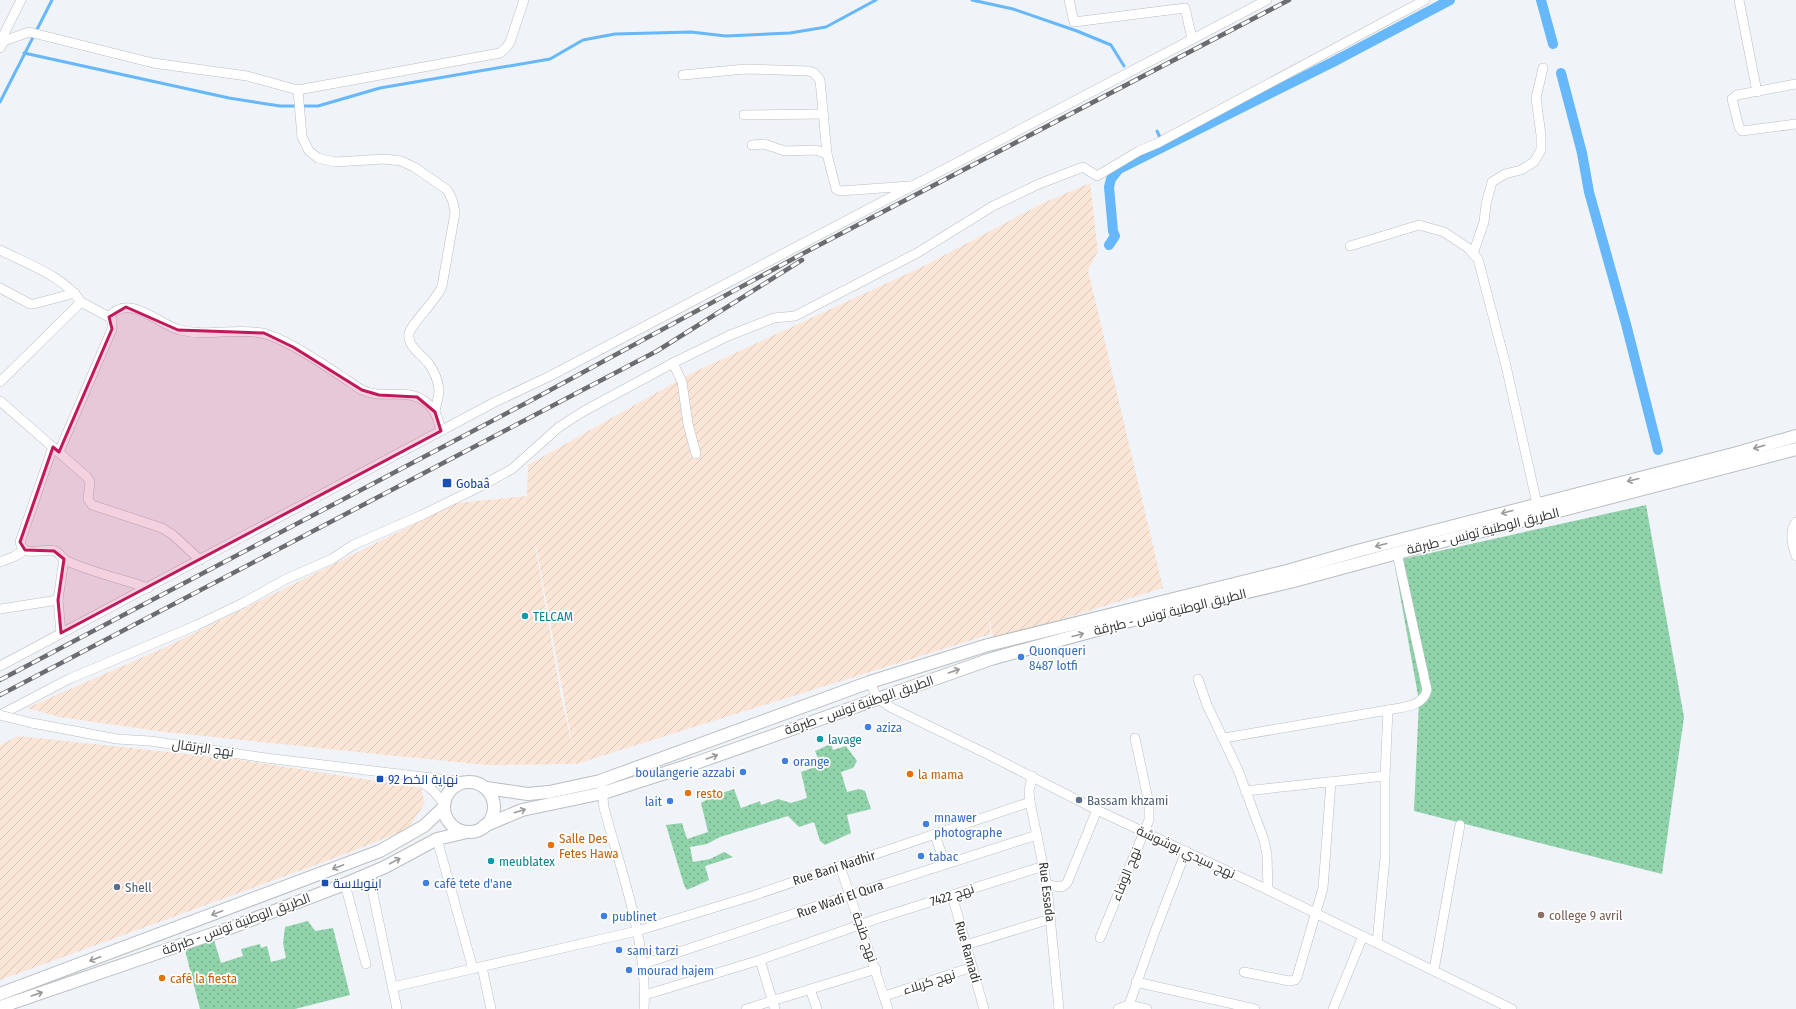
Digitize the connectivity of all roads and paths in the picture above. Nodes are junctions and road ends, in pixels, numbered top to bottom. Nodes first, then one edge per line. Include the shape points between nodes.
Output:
1 (22, 0) edge
2 (524, 0) edge
3 (1070, 0) edge
4 (1267, 0) edge
5 (1425, 0) edge
6 (1739, 0) edge
7 (1192, 38) junction
8 (1, 41) edge
9 (1542, 68) dead end
10 (683, 75) dead end
11 (1796, 84) edge
12 (298, 90) junction
13 (1757, 92) junction
14 (823, 114) junction
15 (744, 115) dead end
16 (1796, 124) edge
17 (752, 144) dead end
18 (827, 154) junction
19 (915, 185) junction
20 (1350, 246) dead end
21 (0, 250) edge
22 (1473, 254) junction
23 (0, 288) edge
24 (75, 293) junction
25 (81, 302) junction
26 (110, 317) junction
27 (673, 363) junction
28 (0, 382) edge
29 (0, 401) edge
30 (435, 412) junction
31 (441, 431) junction
32 (1796, 436) edge
33 (1796, 449) edge
34 (56, 450) junction
35 (696, 454) dead end
36 (1537, 504) junction
37 (1796, 522) edge
38 (25, 550) junction
39 (1397, 553) junction
40 (1796, 556) edge
41 (1359, 557) junction
42 (64, 559) junction
43 (200, 560) junction
44 (0, 562) edge
45 (148, 588) junction
46 (58, 600) junction
47 (0, 609) edge
48 (61, 633) junction
49 (0, 666) edge
50 (1198, 679) dead end
51 (870, 682) junction
52 (877, 698) junction
53 (1388, 710) junction
54 (0, 715) edge
55 (1135, 738) dead end
56 (1224, 738) junction
57 (407, 775) junction
58 (1032, 776) junction
59 (1385, 776) junction
60 (600, 781) junction
61 (465, 782) junction
62 (1331, 782) junction
63 (486, 788) junction
64 (1245, 791) junction
65 (604, 793) junction
66 (1030, 802) junction
67 (444, 806) junction
68 (1097, 810) junction
69 (1460, 825) dead end
70 (484, 826) junction
71 (467, 832) junction
72 (1143, 832) junction
73 (935, 835) junction
74 (1038, 835) junction
75 (437, 839) junction
76 (1186, 851) junction
77 (945, 864) junction
78 (840, 866) junction
79 (1044, 866) junction
80 (371, 872) junction
81 (346, 884) junction
82 (1047, 885) junction
83 (1268, 890) junction
84 (850, 895) junction
85 (952, 895) junction
86 (1316, 914) junction
87 (1050, 919) junction
88 (861, 925) junction
89 (637, 931) junction
90 (1363, 936) junction
91 (1100, 938) dead end
92 (1377, 943) junction
93 (966, 945) junction
94 (760, 960) junction
95 (366, 964) dead end
96 (643, 964) junction
97 (972, 967) junction
98 (477, 968) junction
99 (876, 969) junction
100 (1434, 970) junction
101 (1244, 972) dead end
102 (1136, 982) junction
103 (393, 987) junction
104 (810, 989) junction
105 (0, 994) edge
106 (645, 995) junction
107 (885, 996) junction
108 (774, 1005) edge
109 (1129, 1005) junction
110 (0, 1007) edge
111 (397, 1009) edge
112 (491, 1009) edge
113 (644, 1009) edge
114 (746, 1009) edge
115 (817, 1009) edge
116 (888, 1009) edge
117 (984, 1009) edge
118 (1059, 1009) edge
119 (1118, 1009) edge
120 (1147, 1009) edge
121 (1255, 1009) edge
122 (1333, 1009) edge
123 (1512, 1009) edge

1 - 8 street
2 - 12 street via 510,42 500,53
3 - 7 street via 1074,22 1185,8
4 - 7 street
5 - 27 street via 1139,151 1097,176 1084,167 1039,184 993,206 917,253 796,316 774,318 728,336
6 - 13 street
7 - 19 street
8 - 12 street via 29,32 42,34 153,63 247,76
9 - 22 street via 1536,98 1541,150 1534,162 1492,182 1484,222
10 - 14 street via 745,69 809,71 820,80
11 - 13 street
12 - 30 street via 298,108 304,142 309,151 318,158 335,162 384,159 401,161 446,189 452,197 455,213 442,286 409,334 411,345 428,363 435,376 439,392
13 - 16 street via 1732,99 1740,130
14 - 15 street
14 - 18 street
17 - 18 street via 764,144 785,151 816,150
18 - 19 street via 834,185 840,191
19 - 31 street
20 - 22 street via 1419,225 1444,232
21 - 24 street via 64,283
22 - 36 street via 1478,259 1506,366
23 - 24 street via 30,304
24 - 25 street
25 - 26 street
25 - 28 street
26 - 30 street via 126,307 183,331 264,333 293,347 362,390 379,395 410,394 424,401
26 - 34 street via 112,329
27 - 35 street via 682,382 688,424
27 - 54 street via 559,427 512,469 483,485 353,545 332,559 286,579 197,625 69,679
29 - 34 street
30 - 31 street
31 - 43 street
32 -> 36 main road, الطريق الوطنية تونس - طبرقة
33 - 39 main road, الطريق الوطنية تونس - طبرقة
34 - 38 street via 20,542
34 - 43 street via 87,477 90,482 88,499 92,504 162,528
36 -> 41 main road, الطريق الوطنية تونس - طبرقة
37 - 40 street via 1793,526 1792,546
38 - 42 street via 54,551
38 - 44 street via 14,558
39 - 41 main road, الطريق الوطنية تونس - طبرقة
39 - 53 street via 1427,690 1419,702
41 - 51 main road, الطريق الوطنية تونس - طبرقة via 1287,571 988,645
52 -> 41 main road, الطريق الوطنية تونس - طبرقة via 991,659 1166,611 1290,582
42 - 45 street
42 - 46 street
43 - 45 street
45 - 48 street
46 - 47 street
46 - 48 street
48 - 49 street
50 - 56 street via 1207,705
51 - 52 street
51 - 60 main road, الطريق الوطنية تونس - طبرقة
52 - 58 street, نهج سيدي بوشوشة via 892,708
65 -> 52 main road, الطريق الوطنية تونس - طبرقة
53 - 56 street
53 - 59 street
54 - 57 street, نهج البرتقال, bridge via 117,739 150,740 266,758
55 - 72 street, نهج الوفاء via 1150,812
56 - 64 street
57 - 61 street, نهج البرتقال
57 - 67 street, نهج البرتقال via 430,786
58 - 66 street, Rue Essada
58 - 68 street, نهج سيدي بوشوشة
59 - 62 street
59 - 92 street via 1385,858
60 - 63 main road, الطريق الوطنية تونس - طبرقة via 528,794
60 - 65 street
61 - 63 main road via 480,784
61 - 67 main road via 451,789
62 - 64 street
62 - 86 street via 1325,870
63 - 70 main road via 493,800 494,808 493,815
64 - 83 street via 1264,840
70 -> 65 main road, الطريق الوطنية تونس - طبرقة via 522,810
65 - 89 street via 604,808
66 - 73 street, Rue Bani Nadhir
66 - 74 street, Rue Essada
67 - 71 main road via 445,814 453,826
67 -> 105 main road, الطريق الوطنية تونس - طبرقة via 424,826 380,851
68 - 72 street, نهج سيدي بوشوشة
68 - 82 street via 1067,884 1062,887
69 - 100 street
70 - 71 main road via 479,830
71 - 75 main road, الطريق الوطنية تونس - طبرقة
72 - 76 street, نهج سيدي بوشوشة
72 - 91 street, نهج الوفاء
73 - 77 street
73 - 78 street, Rue Bani Nadhir
74 - 77 street, Rue Wadi El Qura
74 - 79 street, Rue Essada
80 -> 75 main road, الطريق الوطنية تونس - طبرقة
75 - 98 street
76 - 83 street, نهج سيدي بوشوشة
76 - 102 street
77 - 84 street, Rue Wadi El Qura
78 - 84 street, نهج طنجة
78 - 89 street, Rue Bani Nadhir
79 - 82 street, Rue Essada
79 - 85 street, نهج 7422
80 - 81 main road, الطريق الوطنية تونس - طبرقة
80 - 103 street via 372,889
81 - 95 street
110 -> 81 main road, الطريق الوطنية تونس - طبرقة via 230,928
82 - 87 street, Rue Essada
83 - 86 street, نهج سيدي بوشوشة
84 - 88 street, نهج طنجة
84 - 96 street, Rue Wadi El Qura
85 - 88 street, نهج 7422
85 - 93 street, Rue Ramadi
86 - 90 street, نهج سيدي بوشوشة
86 - 101 street via 1295,980 1288,981
87 - 93 street
87 - 118 street, Rue Essada
88 - 94 street, نهج 7422
88 - 99 street, نهج طنجة
89 - 96 street
89 - 98 street, Rue Bani Nadhir
90 - 92 street, نهج سيدي بوشوشة
90 - 122 street
92 - 100 street, نهج سيدي بوشوشة
93 - 97 street, Rue Ramadi
94 - 106 street, نهج 7422
94 - 108 street
96 - 106 street
97 - 107 street, نهج كربلاء
97 - 117 street, Rue Ramadi
98 - 103 street, Rue Bani Nadhir
98 - 112 street
99 - 104 street
99 - 107 street, نهج طنجة
100 - 123 street, نهج سيدي بوشوشة
102 - 109 street
102 - 121 street
103 - 111 street
104 - 108 street
104 - 115 street
106 - 113 street
107 - 116 street, نهج طنجة
108 - 114 street
109 - 119 street
109 - 120 street

